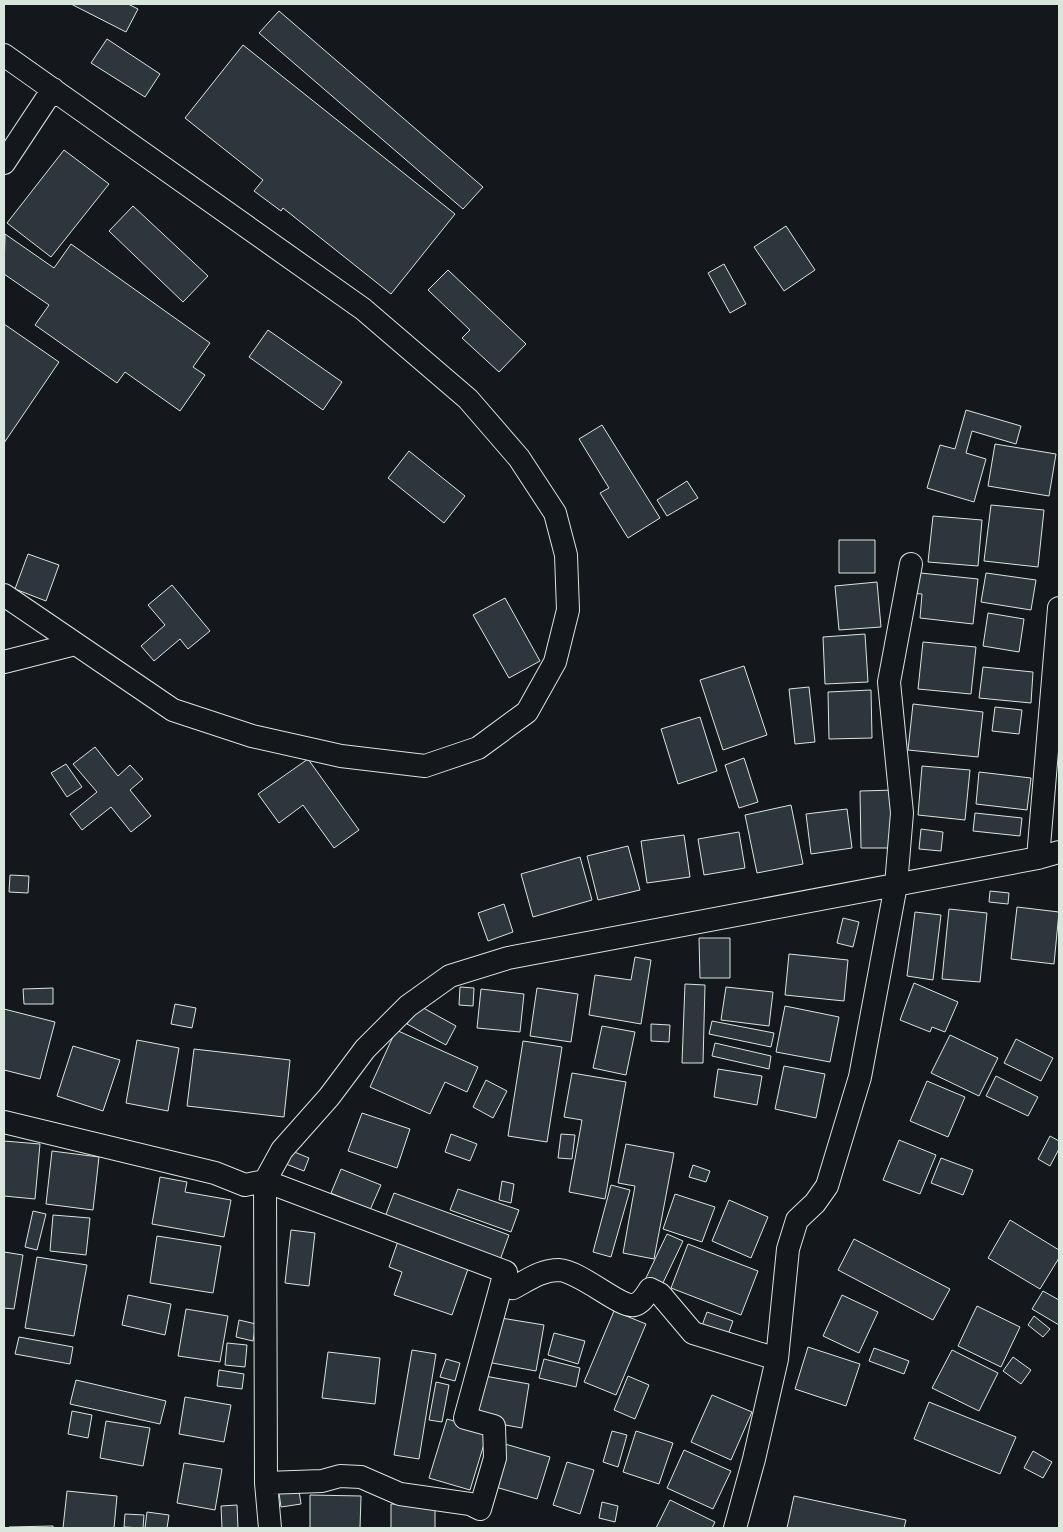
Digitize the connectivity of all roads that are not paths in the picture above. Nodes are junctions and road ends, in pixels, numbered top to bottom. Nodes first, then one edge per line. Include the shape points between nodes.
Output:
1 (4, 55) edge
2 (52, 89) junction
3 (4, 163) edge
4 (912, 564) dead end
5 (4, 595) edge
6 (1059, 608) edge
7 (75, 644) junction
8 (4, 662) edge
9 (1059, 852) edge
10 (1038, 858) junction
11 (896, 885) junction
12 (4, 1122) edge
13 (265, 1181) junction
14 (503, 1279) junction
15 (777, 1359) junction
16 (266, 1483) junction
17 (270, 1528) edge
18 (735, 1528) edge

1 - 2 street
2 - 3 street
2 - 7 street via 362,309 468,399 519,458 555,513 566,555 566,619 555,662 527,712 478,748 425,766 341,756 252,736 172,710
4 - 11 street via 889,682 902,813
5 - 7 street
6 - 10 street
7 - 8 street
9 - 10 street
10 - 11 street
11 - 13 street via 508,958 450,976 408,1006 365,1049 329,1097 282,1150
11 - 15 street via 860,1077 828,1186 797,1220 788,1249
12 - 13 street via 215,1173 244,1185
13 - 14 street via 506,1272
13 - 16 street
14 - 15 street via 513,1288 543,1271 561,1270 587,1280 632,1306 640,1302 650,1289 660,1294 693,1333
14 - 16 street via 465,1418 494,1426 495,1458 480,1509 470,1504 400,1494 361,1477
15 - 18 street
16 - 17 street

